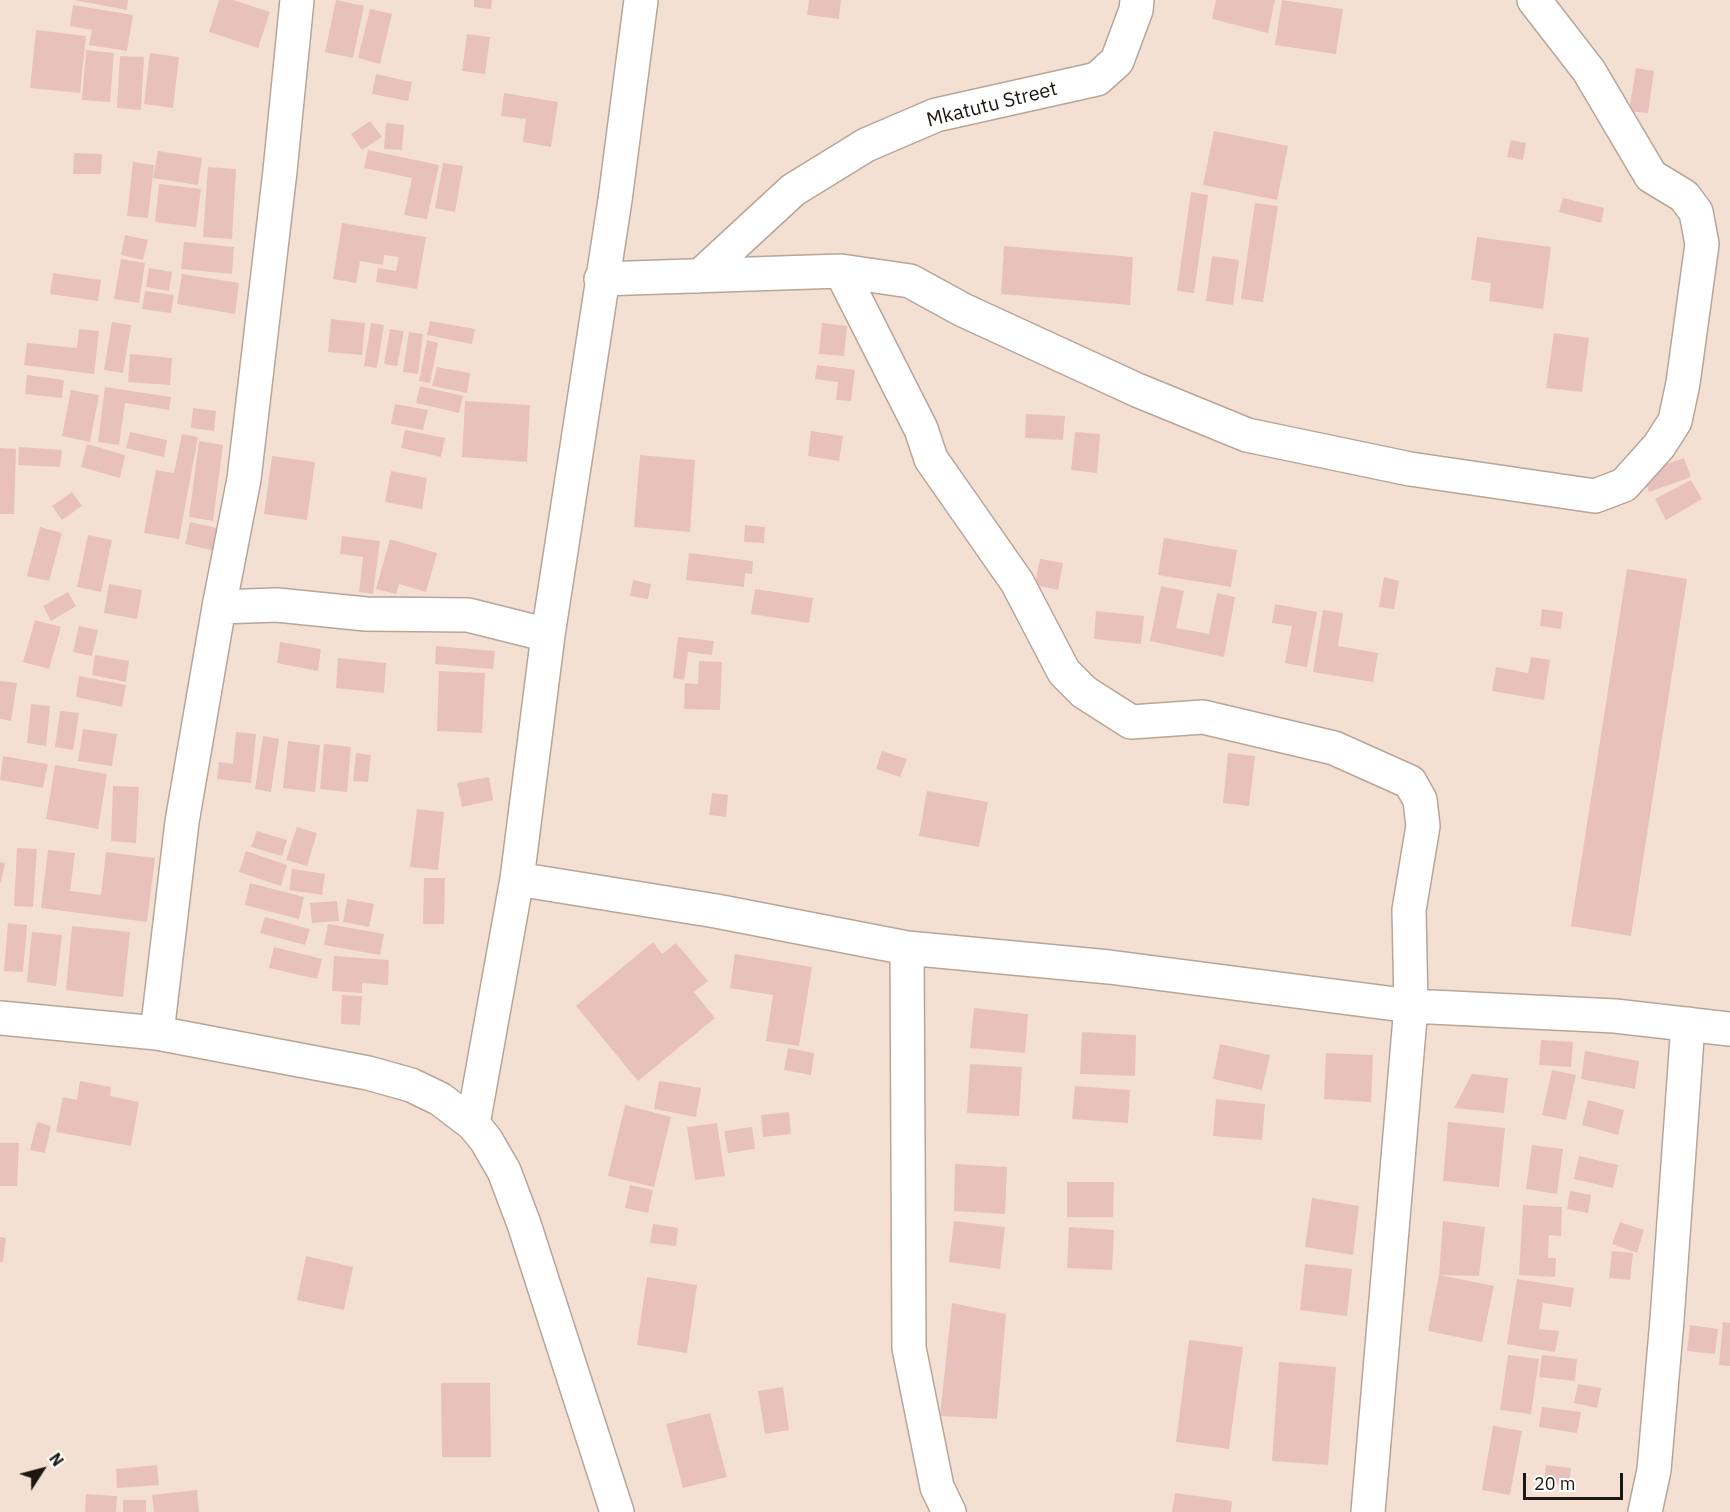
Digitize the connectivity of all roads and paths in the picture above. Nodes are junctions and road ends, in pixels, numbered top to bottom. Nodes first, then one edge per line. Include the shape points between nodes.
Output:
1 (297, 0) edge
2 (641, 0) edge
3 (1137, 0) edge
4 (1534, 0) edge
5 (841, 271) junction
6 (700, 276) junction
7 (602, 279) junction
8 (219, 607) junction
9 (548, 635) junction
10 (517, 879) junction
11 (907, 948) junction
12 (1411, 1006) junction
13 (0, 1018) edge
14 (1688, 1024) junction
15 (1730, 1029) edge
16 (157, 1034) junction
17 (473, 1124) junction
18 (617, 1512) edge
19 (950, 1512) edge
20 (1368, 1512) edge
21 (1645, 1512) edge

1 - 8 street via 244,479
2 - 7 street
3 - 6 street, Mkatutu Street via 1117,61 1097,80 936,115 866,145 793,190
4 - 5 street via 1589,71 1651,176 1684,196 1696,212 1702,244 1674,421 1659,446 1624,485 1595,496 1410,469 1247,435 1115,380 963,310 910,281
5 - 6 street
5 - 12 street via 921,429 931,459 1017,582 1064,672 1084,692 1131,722 1203,717 1334,748 1410,782 1420,800 1423,826 1409,910
6 - 7 street
7 - 9 street
8 - 9 street via 277,605 366,614 468,615
8 - 16 street via 182,822
9 - 10 street
10 - 11 street via 716,911
10 - 17 street
11 - 12 street via 1109,968
11 - 19 street via 909,1348 937,1487
12 - 14 street via 1615,1016
12 - 20 street
13 - 16 street
14 - 15 street
14 - 21 street via 1668,1308 1653,1470
16 - 17 street via 368,1073 420,1090
17 - 18 street via 504,1171 524,1224

